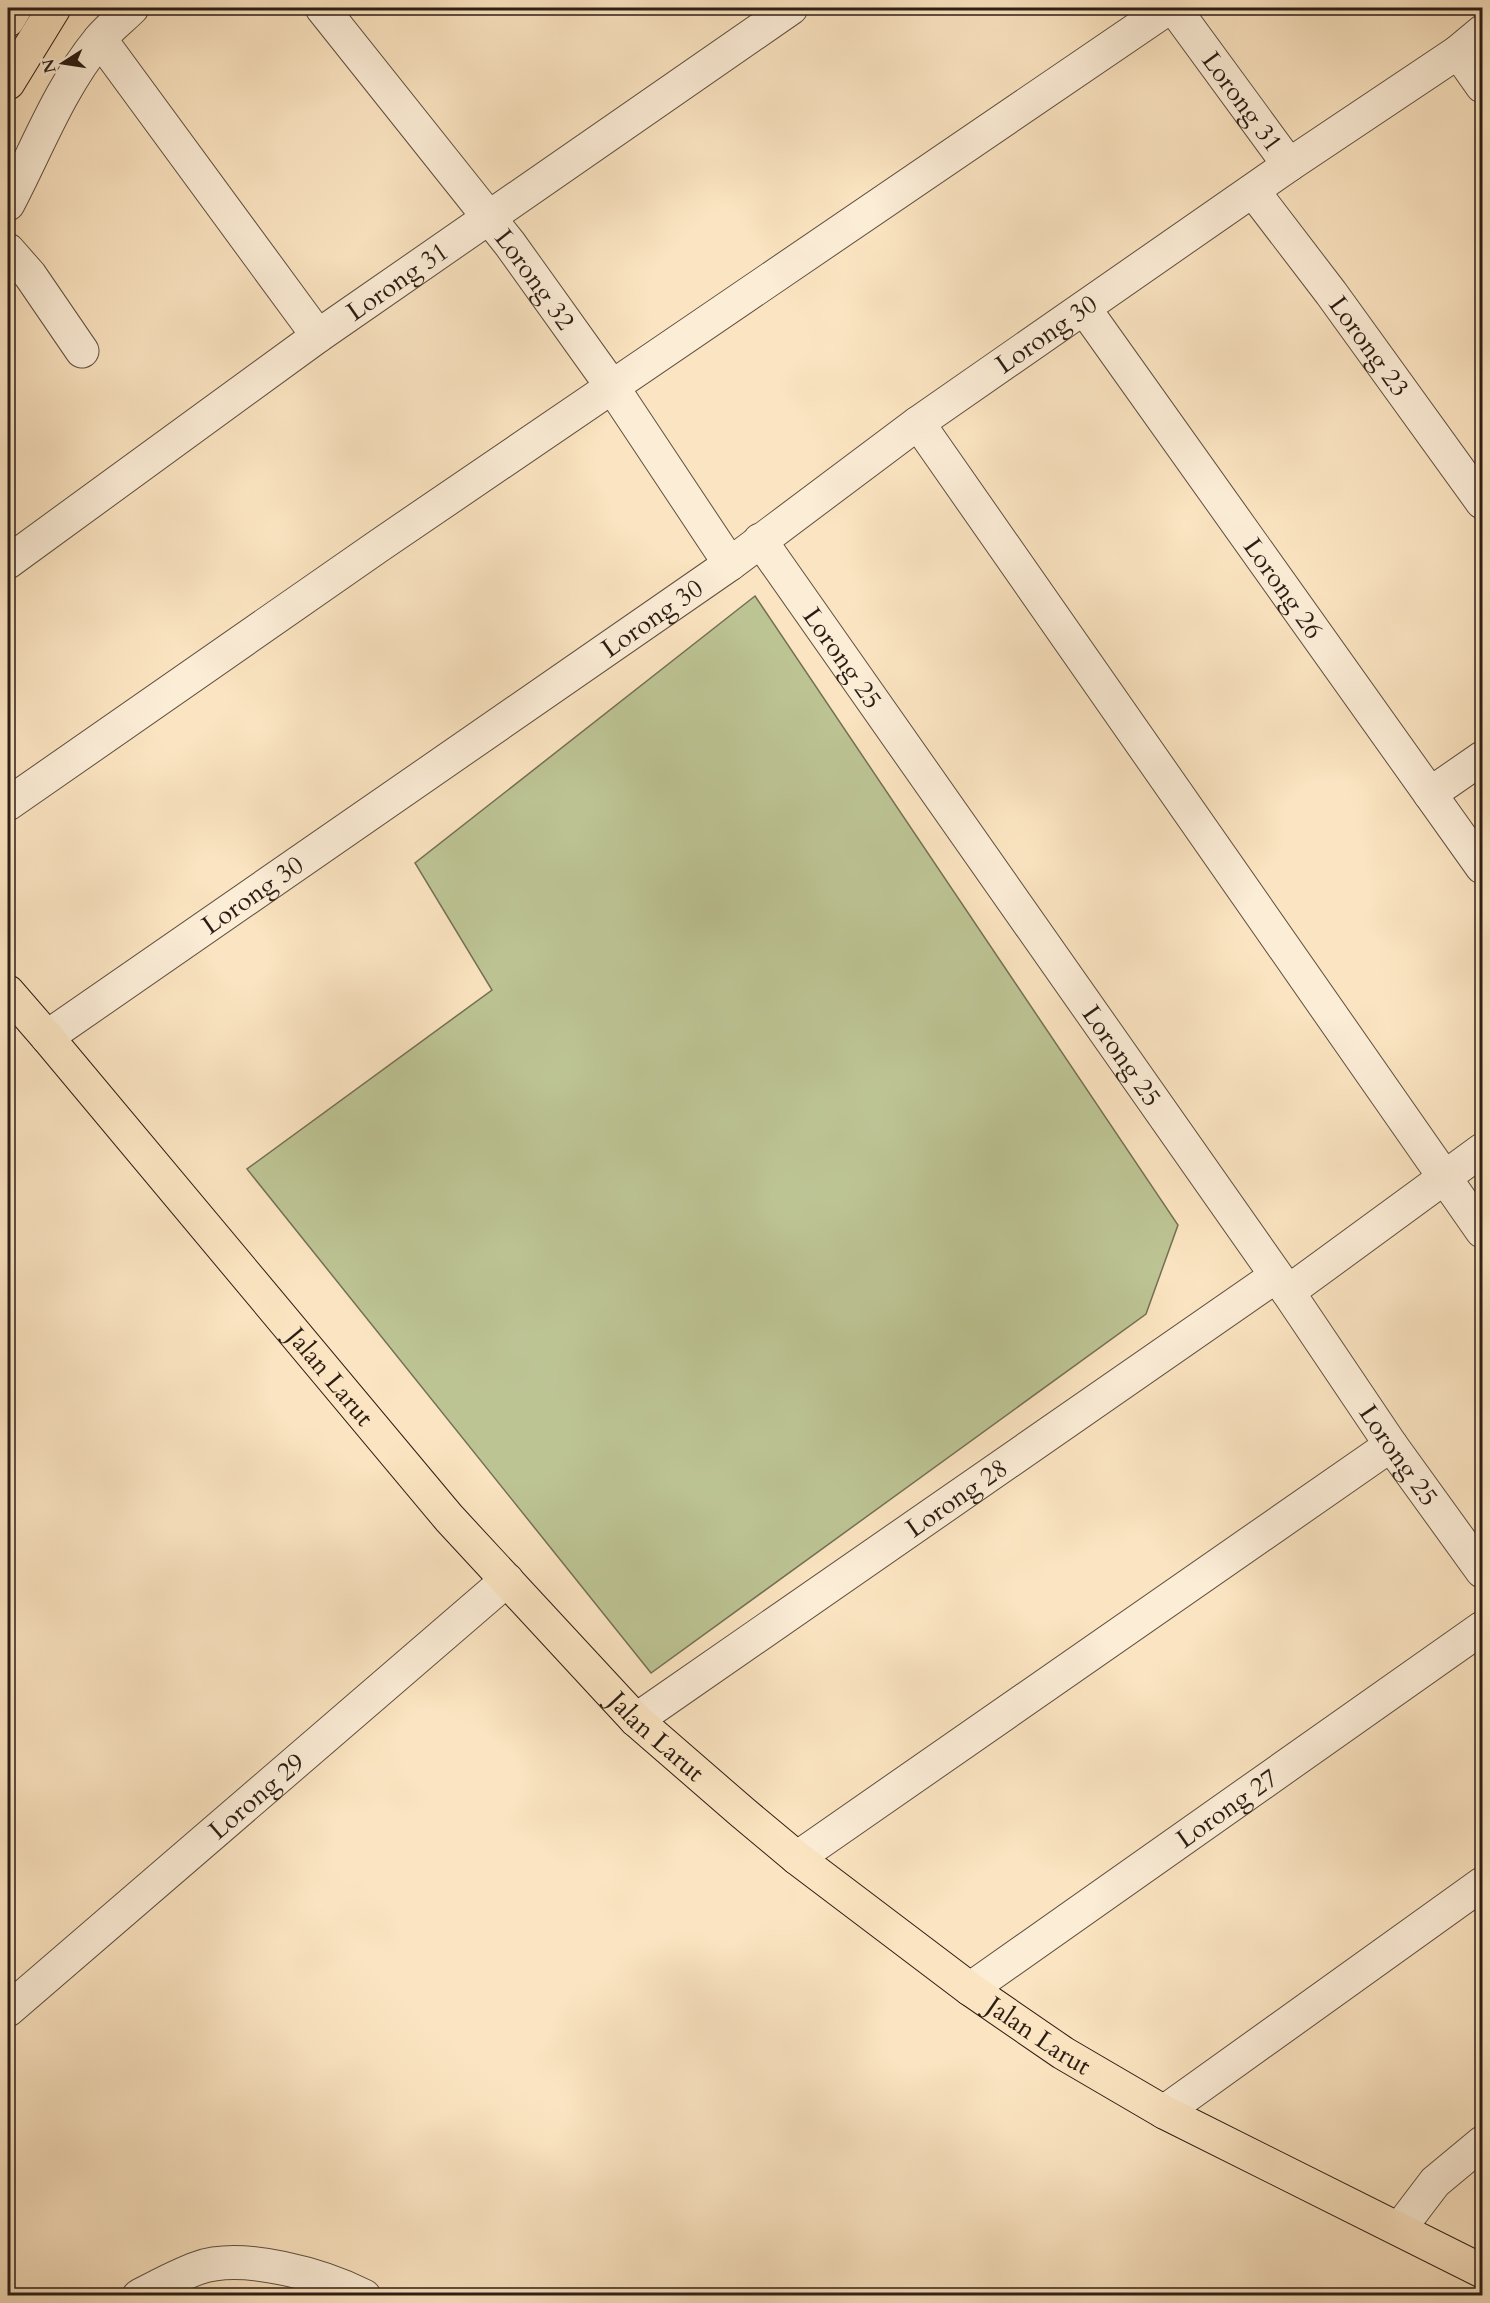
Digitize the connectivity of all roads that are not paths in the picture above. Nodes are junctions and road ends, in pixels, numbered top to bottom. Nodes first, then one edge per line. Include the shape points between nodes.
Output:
1 (15, 8) edge
2 (54, 8) edge
3 (132, 8) edge
4 (322, 8) edge
5 (791, 8) edge
6 (1168, 8) edge
7 (1174, 8) edge
8 (8, 20) edge
9 (100, 39) junction
10 (1470, 42) edge
11 (11, 75) edge
12 (1482, 86) edge
13 (1289, 165) junction
14 (1253, 191) junction
15 (8, 204) edge
16 (488, 216) junction
17 (8, 250) edge
18 (1084, 308) junction
19 (318, 336) junction
20 (82, 351) dead end
21 (613, 388) junction
22 (918, 423) junction
23 (1482, 502) edge
24 (760, 540) junction
25 (8, 562) edge
26 (730, 564) junction
27 (1482, 758) edge
28 (1430, 794) junction
29 (8, 804) edge
30 (1482, 867) edge
31 (8, 992) edge
32 (47, 1037) junction
33 (1482, 1150) edge
34 (1445, 1178) junction
35 (1482, 1231) edge
36 (1282, 1284) junction
37 (1391, 1445) junction
38 (1482, 1571) edge
39 (507, 1580) junction
40 (1482, 1628) edge
41 (636, 1720) junction
42 (797, 1858) junction
43 (1482, 1884) edge
44 (970, 1989) junction
45 (8, 2010) edge
46 (1164, 2112) junction
47 (1482, 2143) edge
48 (1400, 2228) junction
49 (1482, 2271) edge
50 (139, 2295) edge
51 (364, 2295) edge

1 - 8 main road
2 - 11 main road
3 - 9 street
4 - 16 street, Lorong 32
5 - 16 street, Lorong 31
6 - 21 street
7 - 13 street, Lorong 31
9 - 15 street via 46,124
9 - 19 street
10 - 12 street
10 - 13 street, Lorong 30
13 - 14 street, Lorong 30
14 - 18 street, Lorong 30
14 - 23 street, Lorong 23
16 - 19 street, Lorong 31
16 - 21 street, Lorong 32
17 - 20 street
18 - 22 street, Lorong 30
18 - 28 street, Lorong 26
19 - 25 street, Lorong 31
21 - 26 street, Lorong 32
21 - 29 street
22 - 24 street, Lorong 30
22 - 34 street
24 - 26 street, Lorong 30
24 - 36 street, Lorong 25
26 - 32 street, Lorong 30
27 - 28 street
28 - 30 street, Lorong 26
31 - 32 main road, Jalan Larut
32 - 39 main road, Jalan Larut via 449,1518
33 - 34 street, Lorong 28
34 - 35 street
34 - 36 street, Lorong 28
36 - 37 street, Lorong 25
36 - 41 street, Lorong 28
37 - 38 street, Lorong 25
37 - 42 street
39 - 41 main road, Jalan Larut
39 - 45 street, Lorong 29
40 - 44 street, Lorong 27
41 - 42 main road, Jalan Larut
42 - 44 main road, Jalan Larut
43 - 46 street
44 - 46 main road, Jalan Larut
46 - 48 main road, Jalan Larut
47 - 48 street via 1435,2182
48 - 49 main road, Jalan Larut
50 - 51 street via 200,2267 245,2262 299,2271

